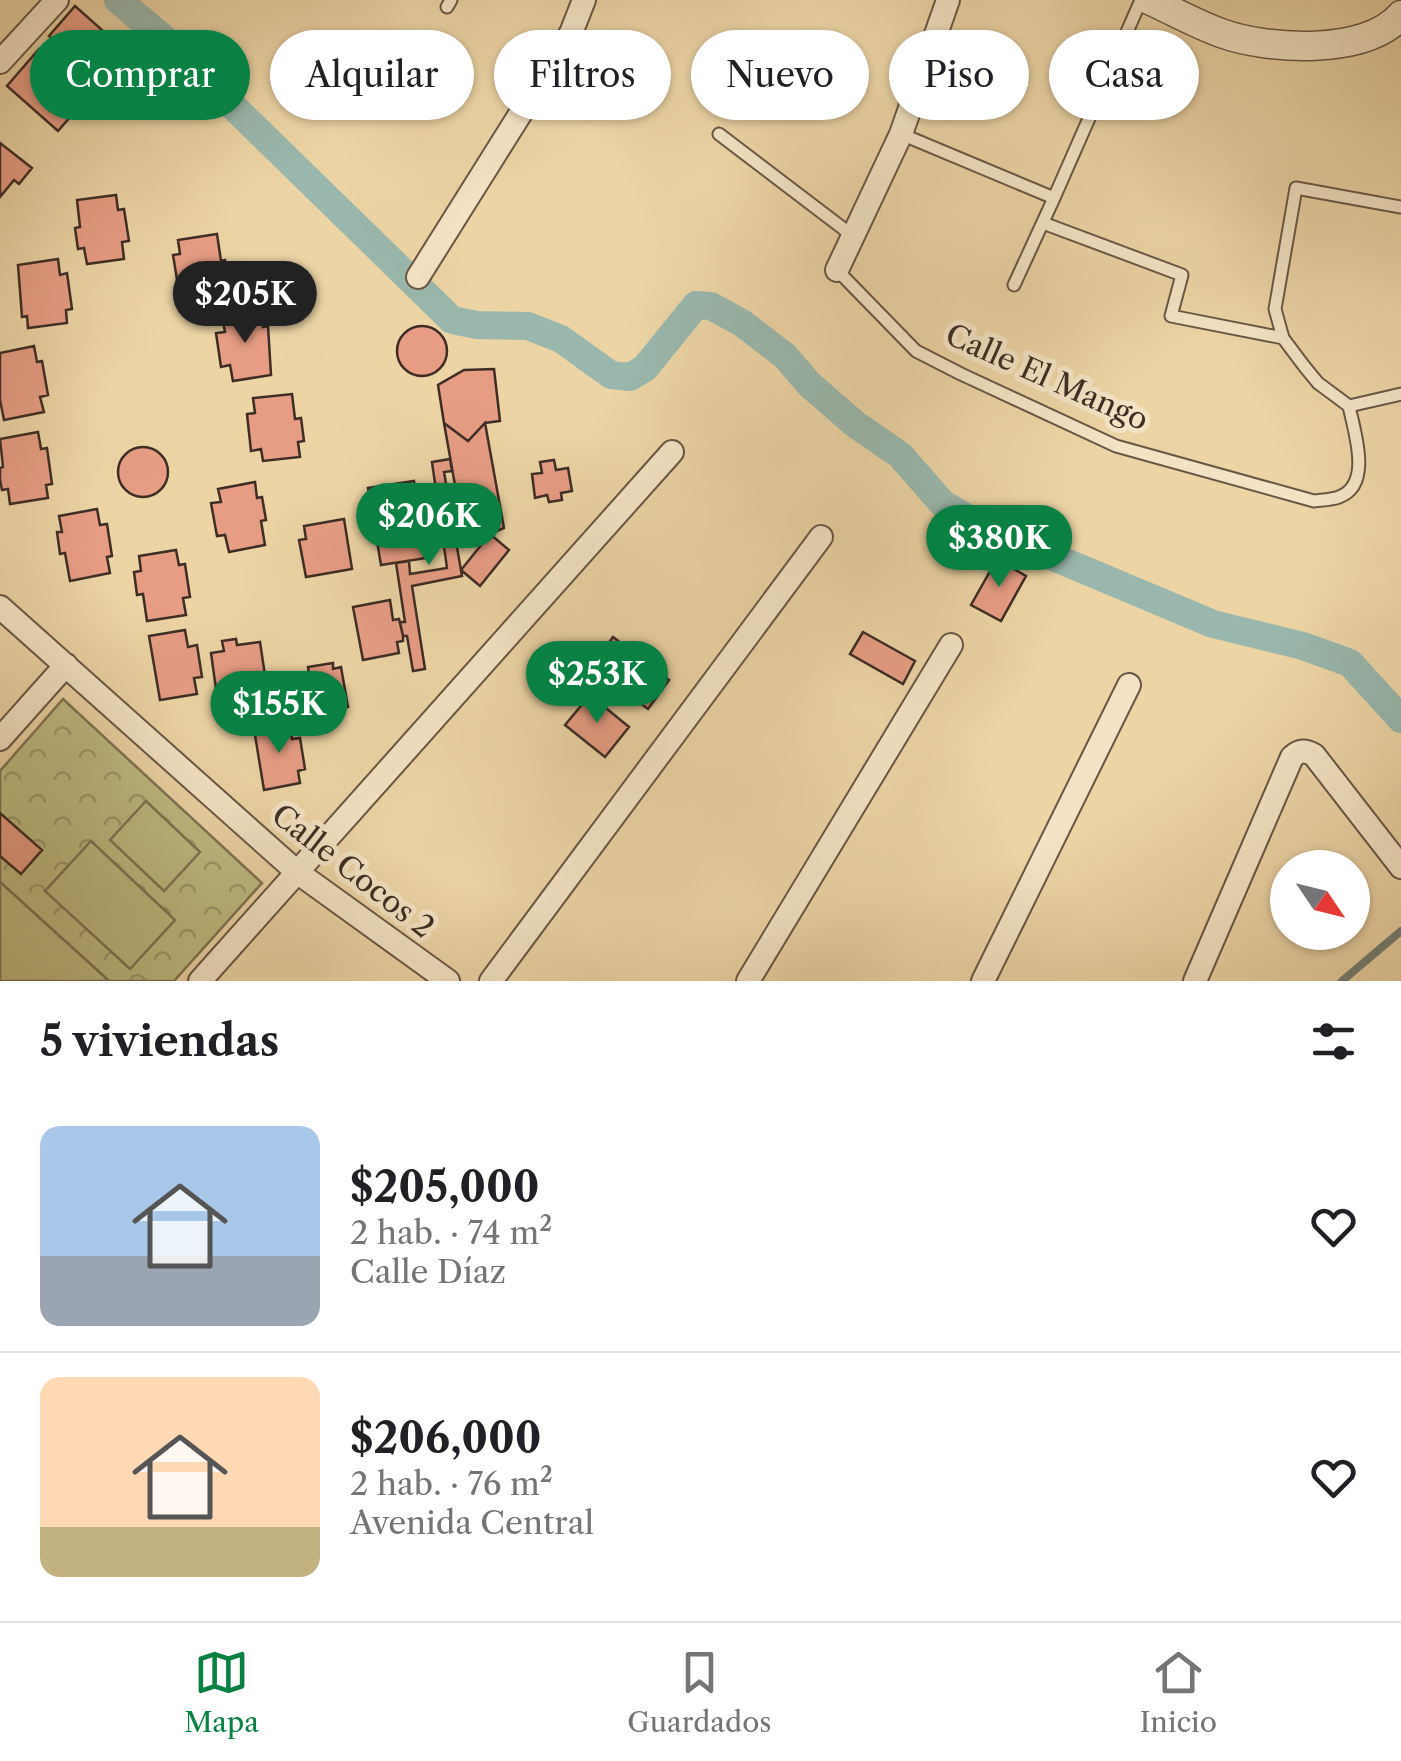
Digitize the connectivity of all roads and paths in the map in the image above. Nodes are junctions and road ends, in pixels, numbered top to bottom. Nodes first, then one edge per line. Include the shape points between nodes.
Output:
1 (57, 0) edge
2 (584, 0) edge
3 (948, 0) edge
4 (1145, 0) edge
5 (1401, 15) edge
6 (572, 30) edge
7 (0, 62) edge
8 (516, 120) edge
9 (719, 134) dead end
10 (901, 134) junction
11 (1054, 198) junction
12 (1401, 206) edge
13 (1043, 222) junction
14 (853, 236) junction
15 (836, 270) joint
16 (418, 276) dead end
17 (1014, 285) dead end
18 (1283, 338) junction
19 (1401, 394) edge
20 (1349, 406) junction
21 (672, 452) dead end
22 (820, 537) dead end
23 (0, 607) edge
24 (951, 645) dead end
25 (66, 665) junction
26 (1129, 685) dead end
27 (0, 739) edge
28 (1401, 867) edge
29 (298, 872) junction
30 (200, 981) edge
31 (448, 981) edge
32 (491, 981) edge
33 (748, 981) edge
34 (983, 981) edge
35 (1195, 981) edge

1 - 7 street
2 - 6 street
3 - 10 street, Calle El Mango
4 - 5 street via 1222,34 1315,47 1370,36
4 - 11 lane
8 - 16 street
9 - 14 lane
10 - 11 lane
10 - 14 street, Calle El Mango
11 - 13 lane
12 - 18 lane via 1296,188 1275,309
13 - 17 lane
13 - 18 lane via 1182,276 1171,316
14 - 15 street, Calle El Mango
15 - 20 lane, Calle El Mango via 916,350 960,374 1116,446 1295,496 1342,497 1356,481 1359,455
18 - 20 lane via 1318,383
19 - 20 lane
21 - 29 street
22 - 32 street
23 - 25 street, Calle Cocos 2
24 - 33 street
25 - 27 street
25 - 29 street, Calle Cocos 2
26 - 34 street
28 - 35 street via 1314,755 1298,751
29 - 30 street
29 - 31 street, Calle Cocos 2

